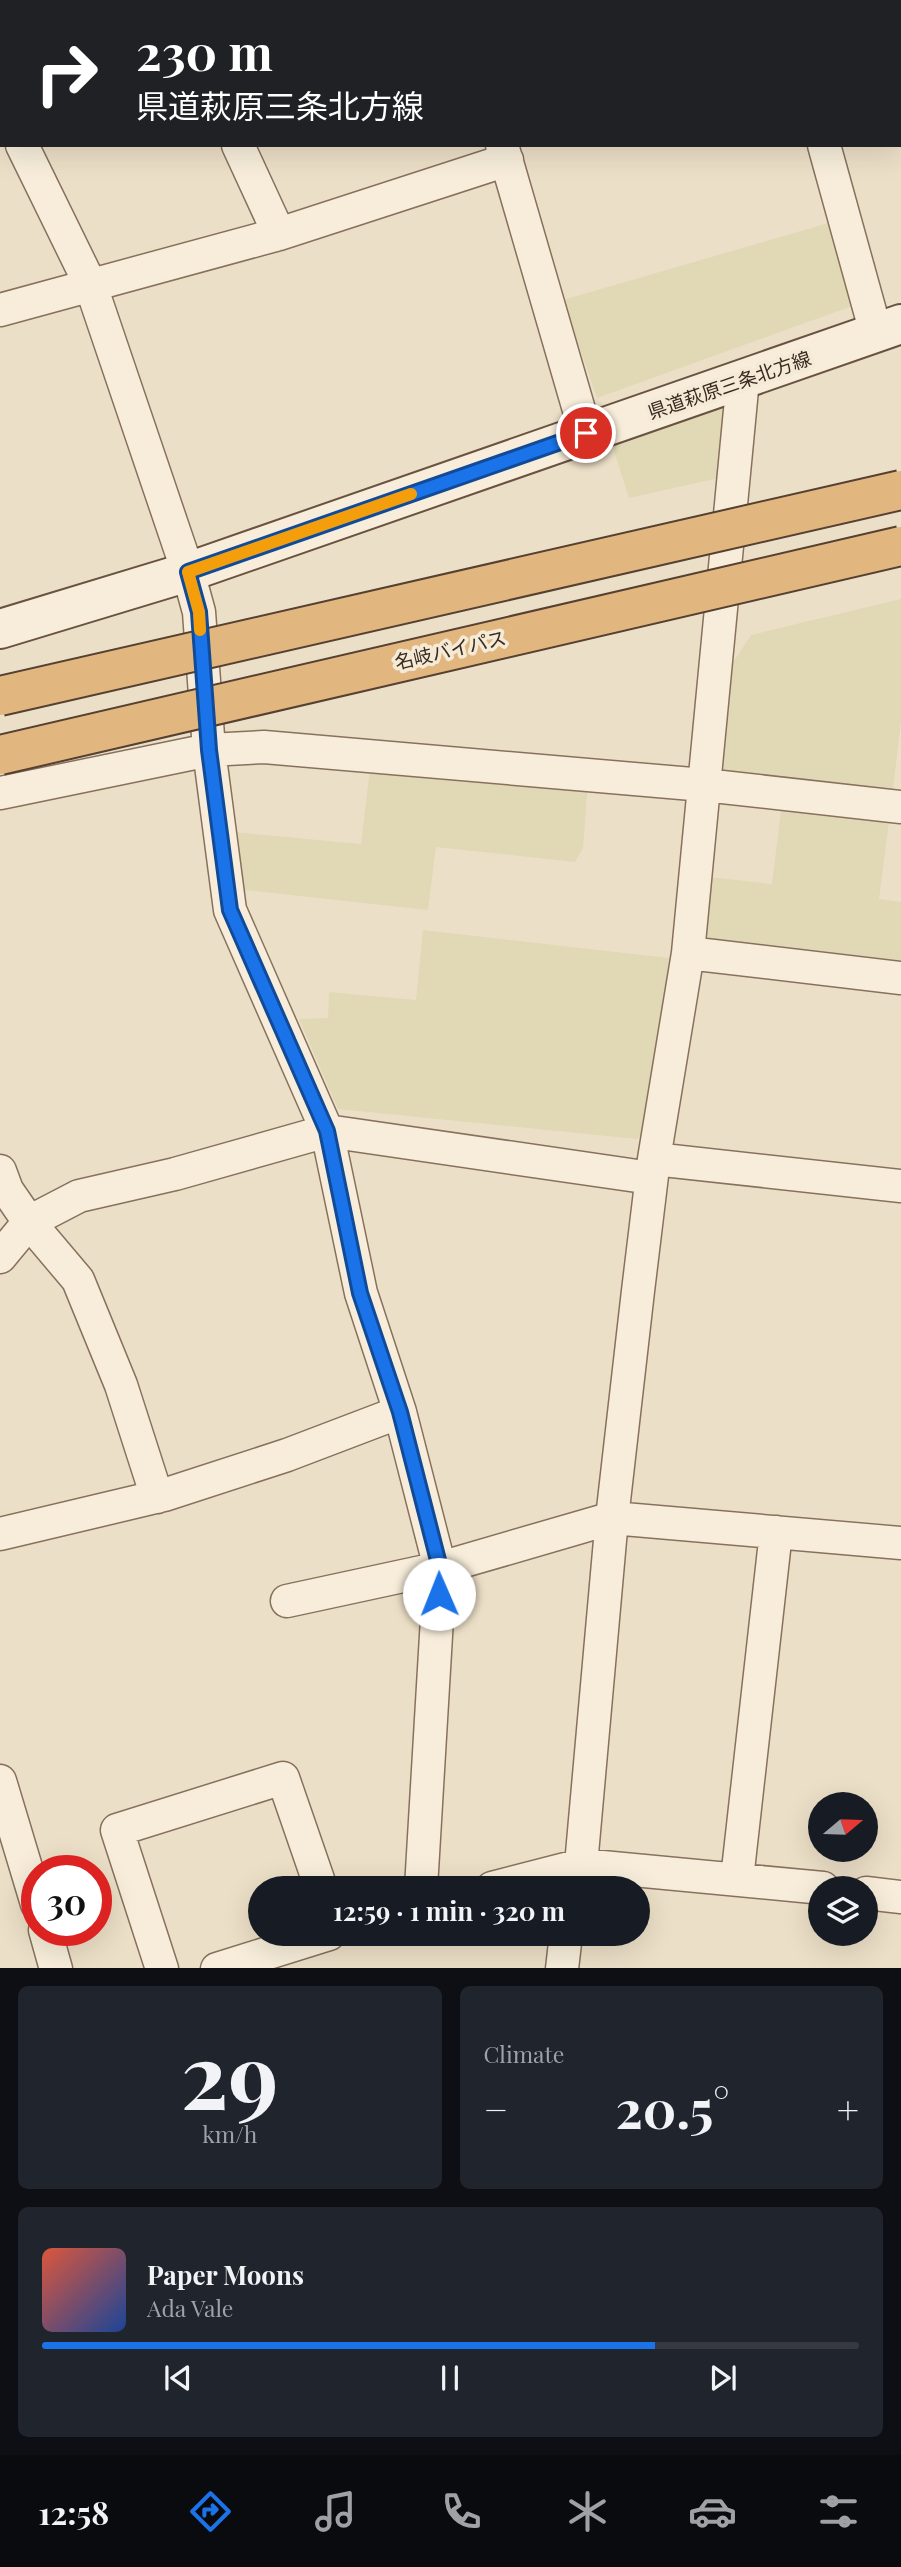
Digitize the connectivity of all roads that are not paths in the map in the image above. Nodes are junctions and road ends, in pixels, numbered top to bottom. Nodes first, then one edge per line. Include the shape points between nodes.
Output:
1 (23, 147) edge
2 (239, 147) edge
3 (825, 147) edge
4 (508, 150) edge
5 (279, 234) junction
6 (91, 286) junction
7 (0, 310) edge
8 (889, 329) edge
9 (743, 379) junction
10 (586, 433) junction
11 (901, 490) edge
12 (901, 546) edge
13 (188, 572) junction
14 (0, 629) edge
15 (0, 696) edge
16 (209, 750) junction
17 (0, 755) edge
18 (704, 785) junction
19 (0, 793) edge
20 (901, 807) edge
21 (688, 953) junction
22 (901, 978) edge
23 (327, 1131) junction
24 (652, 1169) junction
25 (0, 1171) edge
26 (901, 1186) edge
27 (29, 1222) junction
28 (0, 1257) edge
29 (400, 1412) junction
30 (156, 1497) junction
31 (612, 1518) junction
32 (776, 1532) junction
33 (0, 1534) edge
34 (901, 1543) edge
35 (440, 1568) junction
36 (287, 1601) dead end
37 (0, 1781) edge
38 (22, 1855) edge
39 (317, 1876) edge
40 (422, 1876) edge
41 (578, 1876) edge
42 (650, 1878) edge
43 (737, 1879) junction
44 (808, 1887) edge
45 (878, 1894) edge
46 (901, 1897) edge
47 (50, 1946) edge
48 (291, 1946) edge
49 (565, 1946) edge
50 (56, 1968) edge
51 (162, 1968) edge
52 (220, 1968) edge
53 (562, 1968) edge

1 - 6 street
2 - 5 street
3 - 8 street
4 - 5 street
4 - 10 street
5 - 6 street
6 - 7 street
6 - 13 street
8 - 9 main road, 県道萩原三条北方線
9 - 10 main road, 県道萩原三条北方線
9 - 18 street
10 - 13 main road, 県道萩原三条北方線
11 - 15 highway, bridge
12 - 17 highway, 名岐バイパス, bridge
13 - 14 main road, 県道萩原三条北方線
13 - 16 street via 199,612
16 - 18 street via 264,747
16 - 19 street
16 - 23 street via 230,910
18 - 20 street
18 - 21 street
21 - 22 street
21 - 24 street
23 - 24 street
23 - 27 street via 79,1196
23 - 29 street via 360,1293
24 - 26 street
24 - 31 street
25 - 27 street
27 - 28 street
27 - 30 street via 78,1280 121,1385
29 - 30 street via 288,1455
29 - 35 street
30 - 33 street
31 - 32 street
31 - 35 street
31 - 41 street
32 - 34 street
32 - 43 street
35 - 36 street
35 - 40 street
37 - 38 street
39 - 51 street via 283,1778 117,1830
42 - 43 street
43 - 44 street
45 - 46 street
47 - 50 street
48 - 52 street
49 - 53 street

